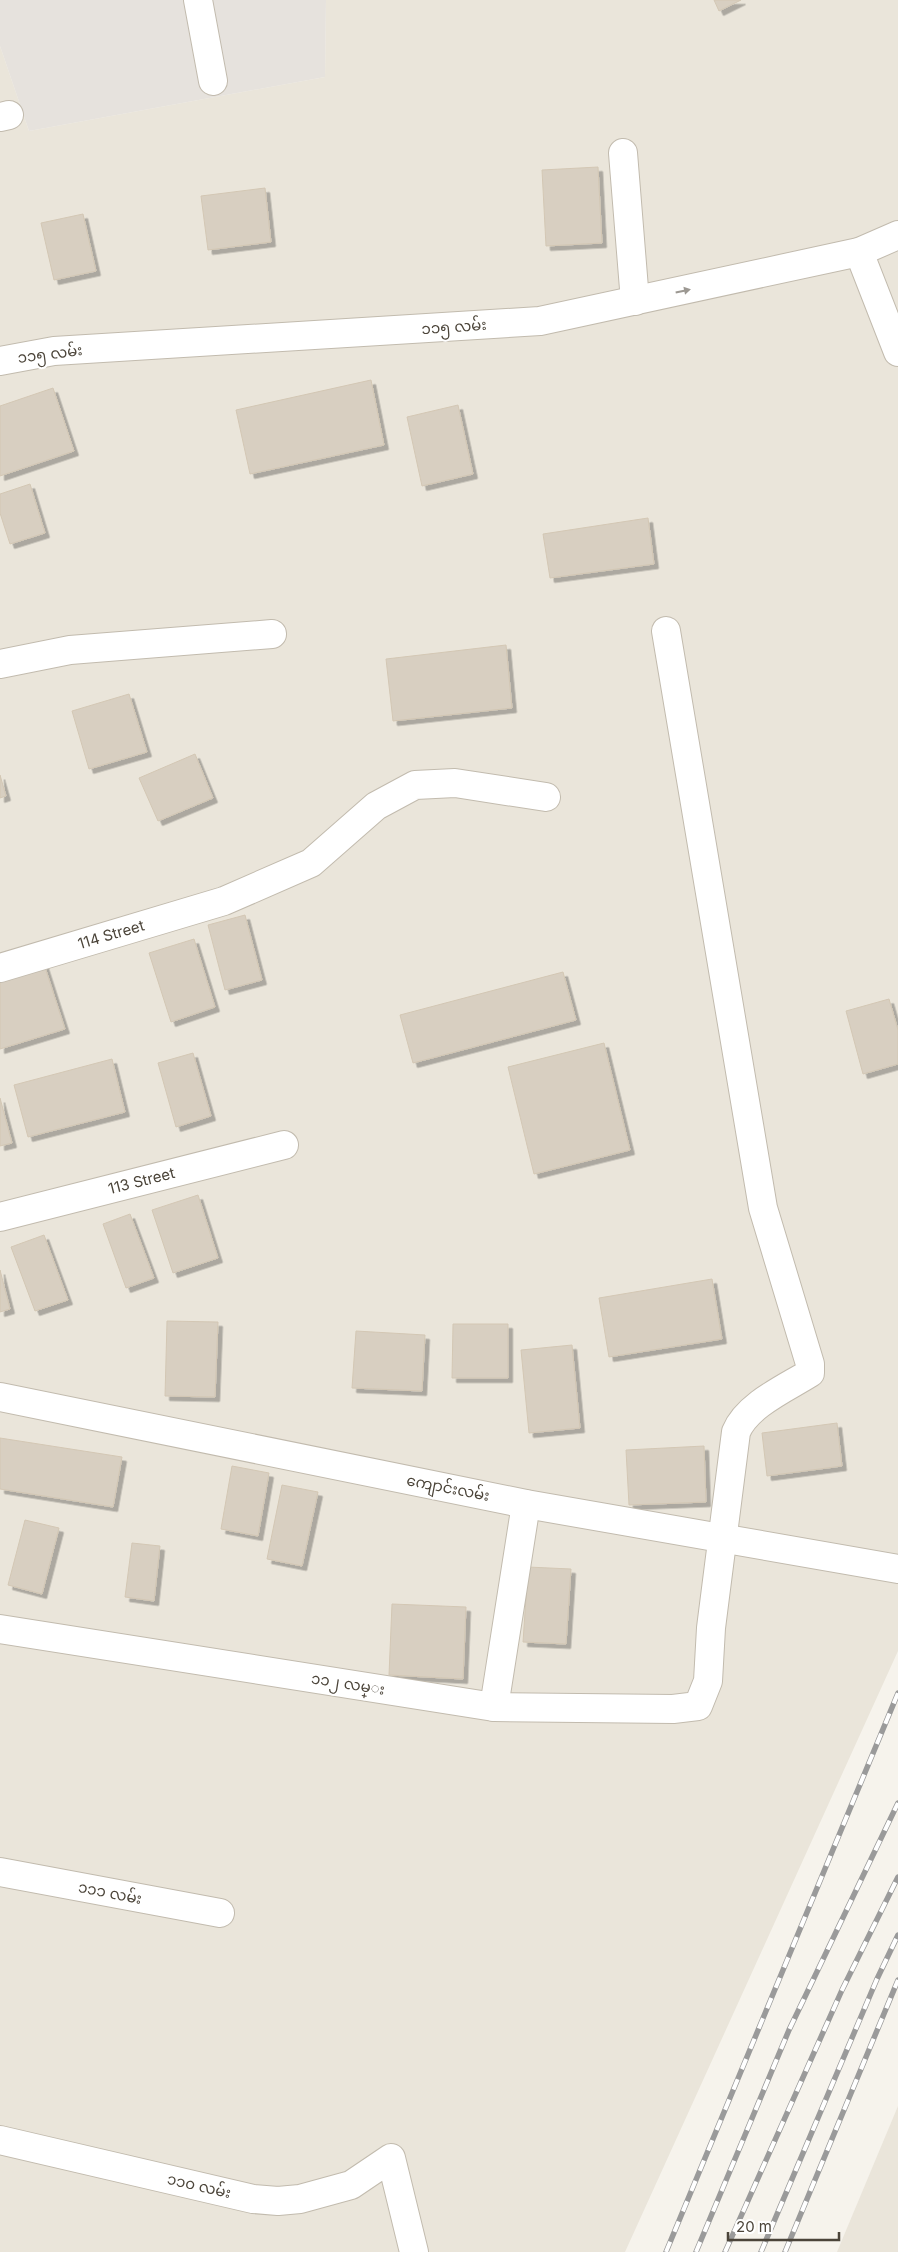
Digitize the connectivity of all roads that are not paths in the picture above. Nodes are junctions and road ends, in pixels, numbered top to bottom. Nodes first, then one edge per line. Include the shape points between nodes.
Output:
1 (198, 0) edge
2 (213, 81) dead end
3 (623, 153) dead end
4 (898, 235) edge
5 (859, 252) junction
6 (635, 301) junction
7 (898, 352) edge
8 (0, 361) edge
9 (666, 631) dead end
10 (272, 634) dead end
11 (0, 664) edge
12 (546, 797) dead end
13 (0, 968) edge
14 (284, 1145) dead end
15 (0, 1217) edge
16 (0, 1397) edge
17 (526, 1504) junction
18 (723, 1538) junction
19 (898, 1569) edge
20 (0, 1629) edge
21 (494, 1707) junction
22 (0, 1872) edge
23 (220, 1913) dead end
24 (0, 2140) edge
25 (414, 2252) edge

1 - 2 street
3 - 6 street
4 - 5 street, ၁၁၅ လမ်း
6 -> 5 street, ၁၁၅ လမ်း
5 - 7 street
6 - 8 street, ၁၁၅ လမ်း via 540,321 54,351
9 - 18 street via 763,1208 810,1364 810,1373 741,1419 736,1432
10 - 11 street via 70,650
12 - 13 street, 114 Street via 455,783 415,785 376,806 311,863 224,902
14 - 15 street, 113 Street
16 - 17 street, ကျောင်းလမ်း
17 - 18 street, ကျောင်းလမ်း
17 - 21 street
18 - 19 street, ကျောင်းလမ်း
18 - 21 street, ၁၁၂ လမ္း via 711,1628 708,1681 698,1706 673,1709
20 - 21 street, ၁၁၂ လမ္း
22 - 23 street, ၁၁၁ လမ်း
24 - 25 street, ၁၁၀ လမ်း via 253,2199 278,2201 300,2199 351,2185 391,2158

